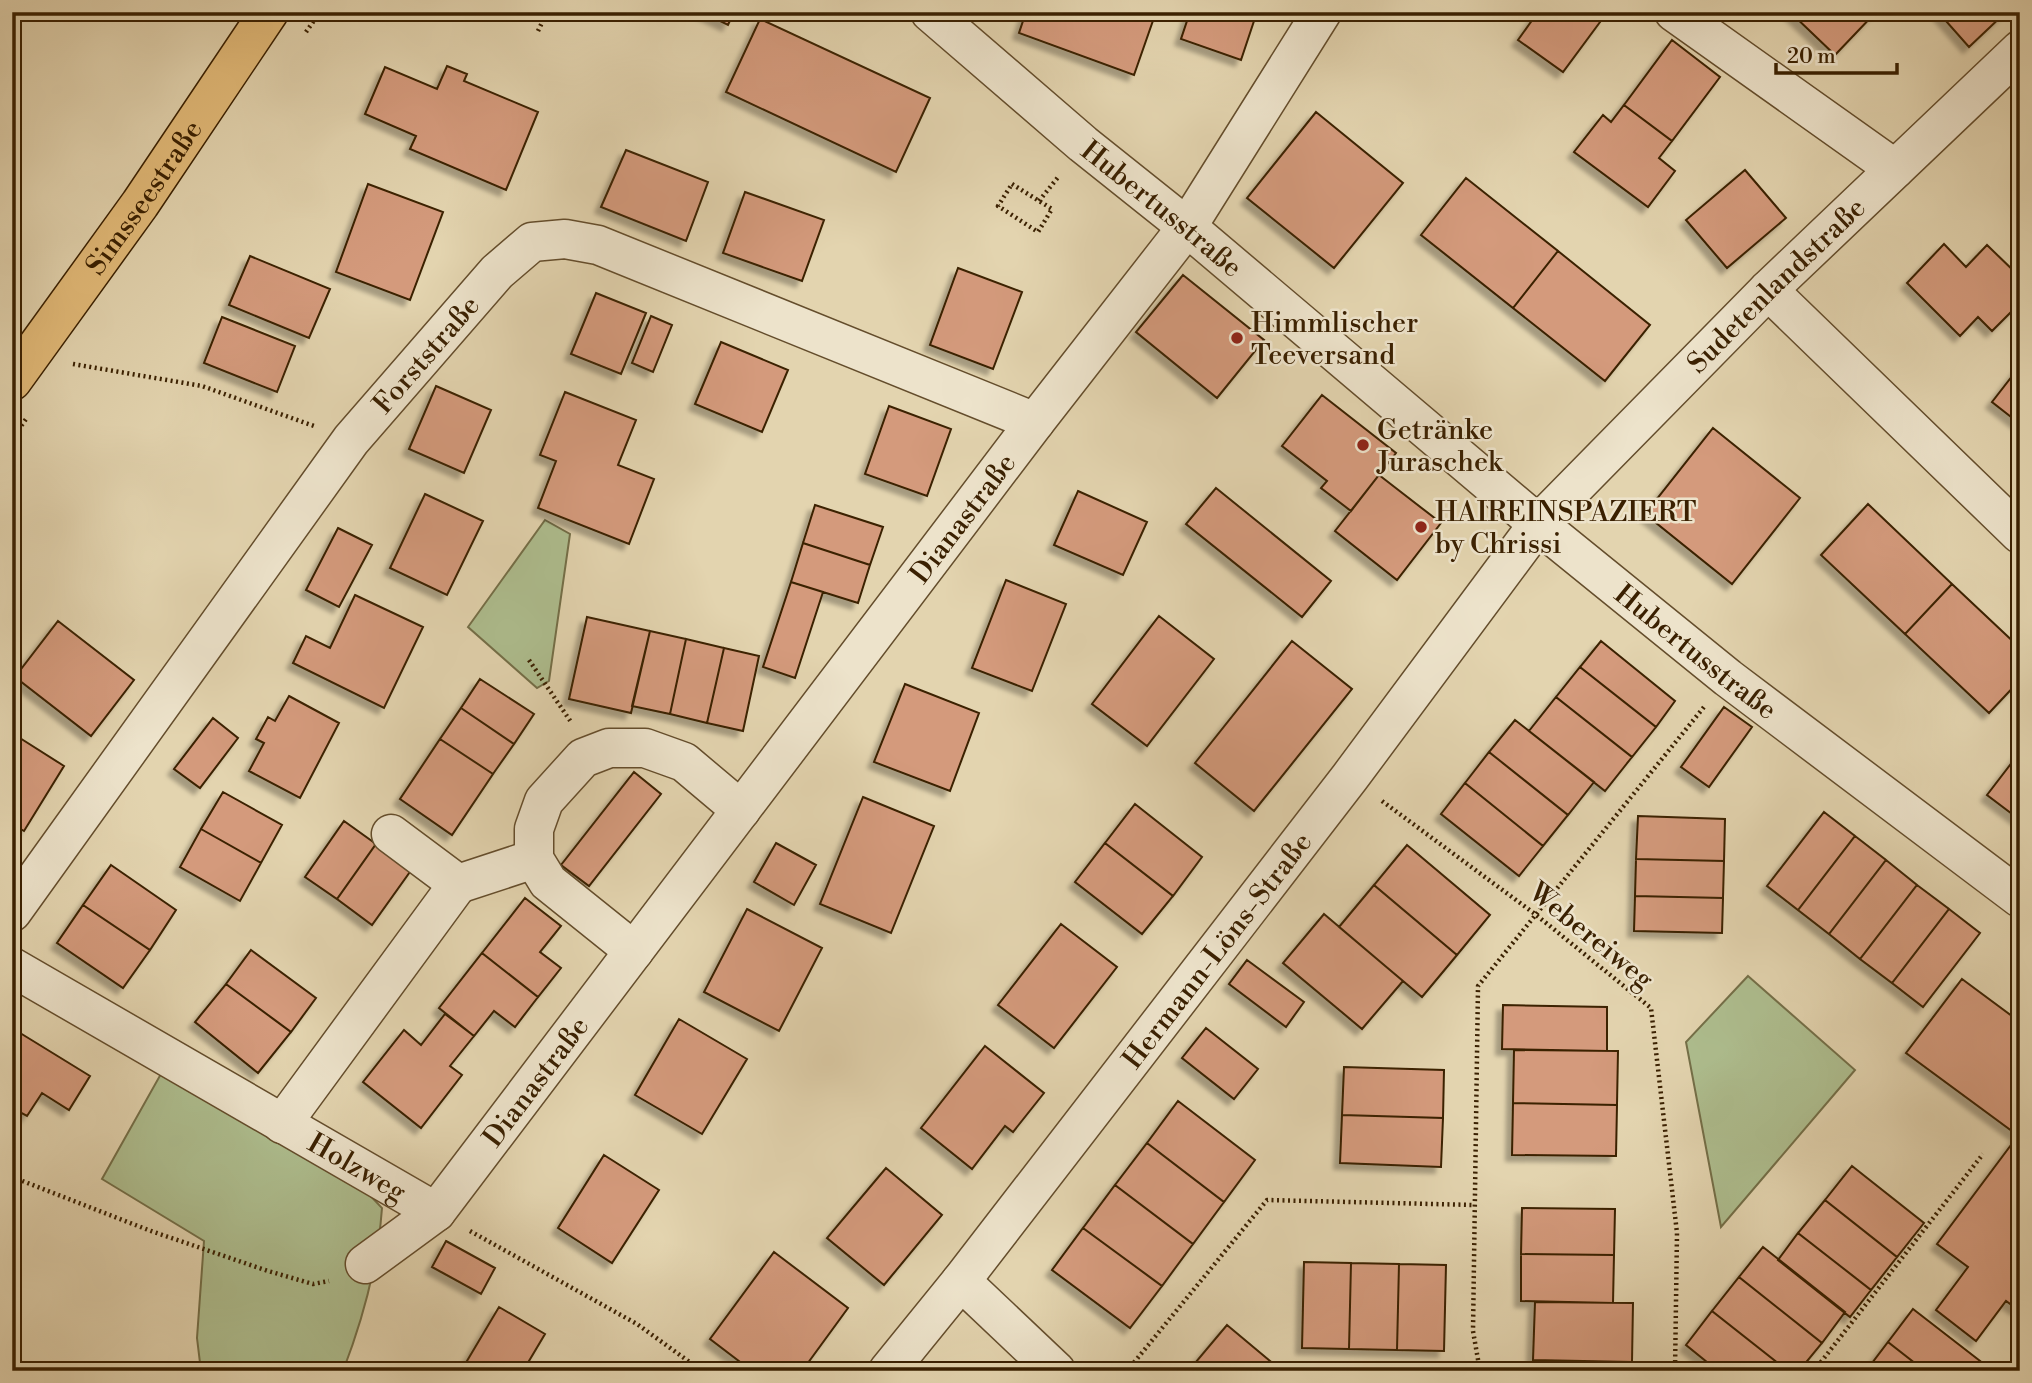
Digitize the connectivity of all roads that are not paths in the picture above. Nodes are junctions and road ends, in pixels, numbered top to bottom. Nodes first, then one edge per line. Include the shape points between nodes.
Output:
1 (269, 12) edge
2 (1322, 12) edge
3 (1674, 12) edge
4 (937, 14) edge
5 (2020, 50) edge
6 (1895, 169) junction
7 (1186, 227) junction
8 (1768, 290) junction
9 (20, 370) edge
10 (1035, 422) junction
11 (1538, 524) junction
12 (2020, 534) edge
13 (741, 810) junction
14 (391, 834) dead end
15 (534, 859) junction
16 (458, 884) junction
17 (2020, 898) edge
18 (12, 912) edge
19 (634, 951) junction
20 (12, 967) edge
21 (282, 1124) junction
22 (436, 1212) junction
23 (365, 1264) road end
24 (961, 1280) junction
25 (888, 1371) edge
26 (1056, 1371) edge

1 - 9 main road, Simsseestraße via 140,204
2 - 7 street, Dianastraße
3 - 6 street
4 - 7 street, Hubertusstraße via 1083,144
5 - 6 street, Sudetenlandstraße
6 - 8 street, Sudetenlandstraße
7 - 10 street, Dianastraße
7 - 11 street, Hubertusstraße
8 - 11 street, Sudetenlandstraße
8 - 12 street
10 - 13 street, Dianastraße
10 - 18 street, Forststraße via 598,245 565,239 532,242 497,272 351,440
11 - 17 street, Hubertusstraße via 1728,678
11 - 24 street, Hermann-Löns-Straße via 1350,777
13 - 15 street via 684,762 645,748 610,748 583,758 544,801 534,829
13 - 19 street, Dianastraße
14 - 16 street
15 - 16 street
15 - 19 street via 548,881
16 - 21 street
19 - 22 street, Dianastraße
20 - 21 street, Holzweg
21 - 22 street, Holzweg
22 - 23 street, Dianastraße
24 - 25 street, Hermann-Löns-Straße
24 - 26 street

